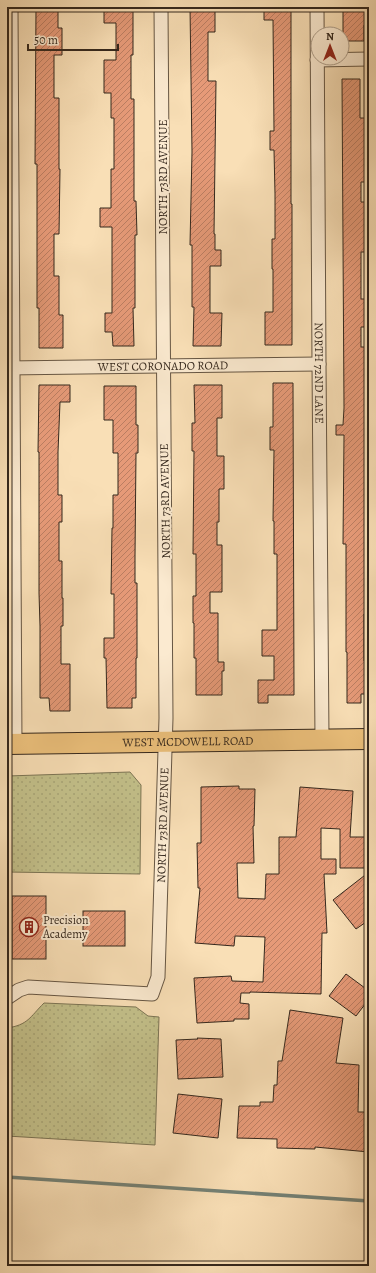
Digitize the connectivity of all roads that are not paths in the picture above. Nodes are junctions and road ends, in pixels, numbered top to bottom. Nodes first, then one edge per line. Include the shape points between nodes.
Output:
1 (11, 7) edge
2 (162, 7) edge
3 (317, 7) edge
4 (317, 26) edge
5 (350, 59) edge
6 (369, 59) edge
7 (317, 66) edge
8 (9, 145) edge
9 (318, 364) junction
10 (163, 366) junction
11 (10, 368) edge
12 (322, 739) junction
13 (369, 739) edge
14 (166, 741) junction
15 (11, 744) edge
16 (7, 998) edge

1 - 8 street
2 - 10 street, NORTH 73RD AVENUE
3 - 4 street, NORTH 72ND LANE
5 - 6 street
7 - 9 street, NORTH 72ND LANE
8 - 11 street
9 - 10 street, WEST CORONADO ROAD
9 - 12 street, NORTH 72ND LANE
10 - 11 street, WEST CORONADO ROAD
10 - 14 street, NORTH 73RD AVENUE
11 - 15 street
12 - 13 main road, WEST MCDOWELL ROAD
12 - 14 main road, WEST MCDOWELL ROAD
14 - 15 main road, WEST MCDOWELL ROAD
14 - 16 street, NORTH 73RD AVENUE via 160,942 158,977 152,994 28,987

